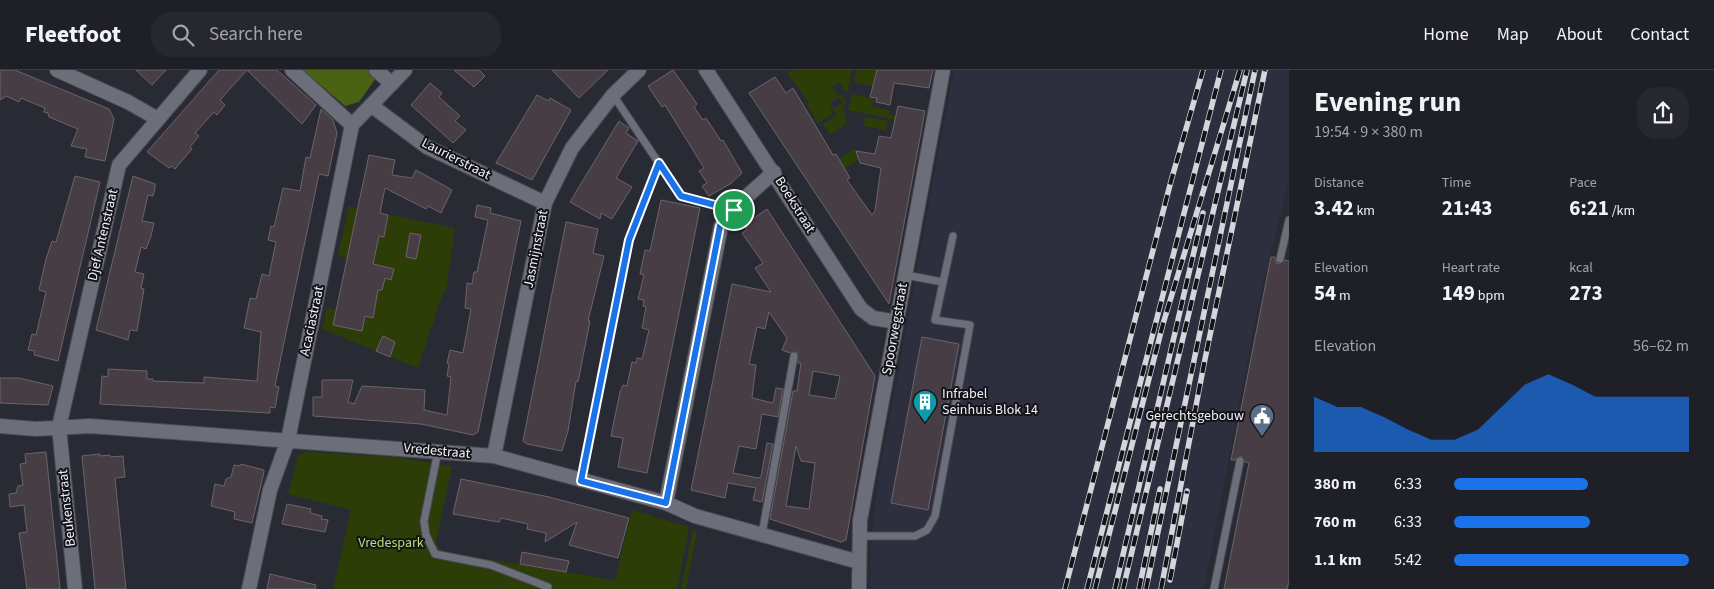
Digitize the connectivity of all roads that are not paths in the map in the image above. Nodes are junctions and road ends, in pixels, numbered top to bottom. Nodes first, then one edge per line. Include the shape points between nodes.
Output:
1 (56, 70) edge
2 (200, 70) edge
3 (292, 70) edge
4 (376, 70) edge
5 (405, 70) edge
6 (639, 70) edge
7 (706, 70) edge
8 (942, 70) edge
9 (392, 84) junction
10 (613, 95) junction
11 (372, 106) junction
12 (156, 118) junction
13 (352, 125) junction
14 (659, 163) junction
15 (774, 172) junction
16 (545, 204) junction
17 (734, 210) junction
18 (1289, 223) edge
19 (953, 236) dead end
20 (1280, 259) dead end
21 (904, 275) junction
22 (943, 282) junction
23 (897, 322) junction
24 (794, 356) dead end
25 (0, 426) edge
26 (58, 427) junction
27 (288, 440) junction
28 (438, 451) junction
29 (494, 456) junction
30 (1240, 461) dead end
31 (581, 481) junction
32 (666, 503) junction
33 (762, 534) junction
34 (860, 536) junction
35 (860, 562) junction
36 (548, 587) dead end
37 (862, 588) edge
38 (75, 589) edge
39 (249, 589) edge
40 (1214, 589) edge

1 - 12 street
2 - 12 street, Djef Antenstraat
3 - 13 street
4 - 9 street
5 - 9 street
6 - 10 street, Jasmijnstraat
7 - 15 street, Boekstraat
8 - 21 street, Spoorwegstraat
9 - 11 street
10 - 14 lane
10 - 16 street, Jasmijnstraat via 572,148
11 - 13 street
11 - 16 street, Laurierstraat via 427,147
12 - 26 street, Djef Antenstraat via 119,165
13 - 27 street, Acaciastraat
14 - 17 lane via 681,196
14 - 31 lane via 629,240
15 - 17 street
15 - 23 street, Boekstraat via 861,309 873,318
16 - 29 street, Jasmijnstraat
17 - 32 street via 720,226
18 - 20 lane
19 - 22 lane
21 - 22 lane
21 - 23 street, Spoorwegstraat
22 - 34 lane via 935,320 970,326 935,516 928,530 915,536
23 - 34 street, Spoorwegstraat via 860,520
24 - 33 lane
25 - 26 street, Vredestraat
26 - 27 street, Vredestraat via 90,426
26 - 38 street, Beukenstraat
27 - 28 street, Vredestraat
27 - 39 street, Acaciastraat via 270,490
28 - 29 street, Vredestraat
28 - 36 lane via 424,520 426,535 435,554 491,565
29 - 31 street, Vredestraat
30 - 40 lane
31 - 32 street, Vredestraat
32 - 33 street, Vredestraat via 695,516
33 - 35 street, Vredestraat
34 - 35 street, Spoorwegstraat
35 - 37 street, Spoorwegstraat

